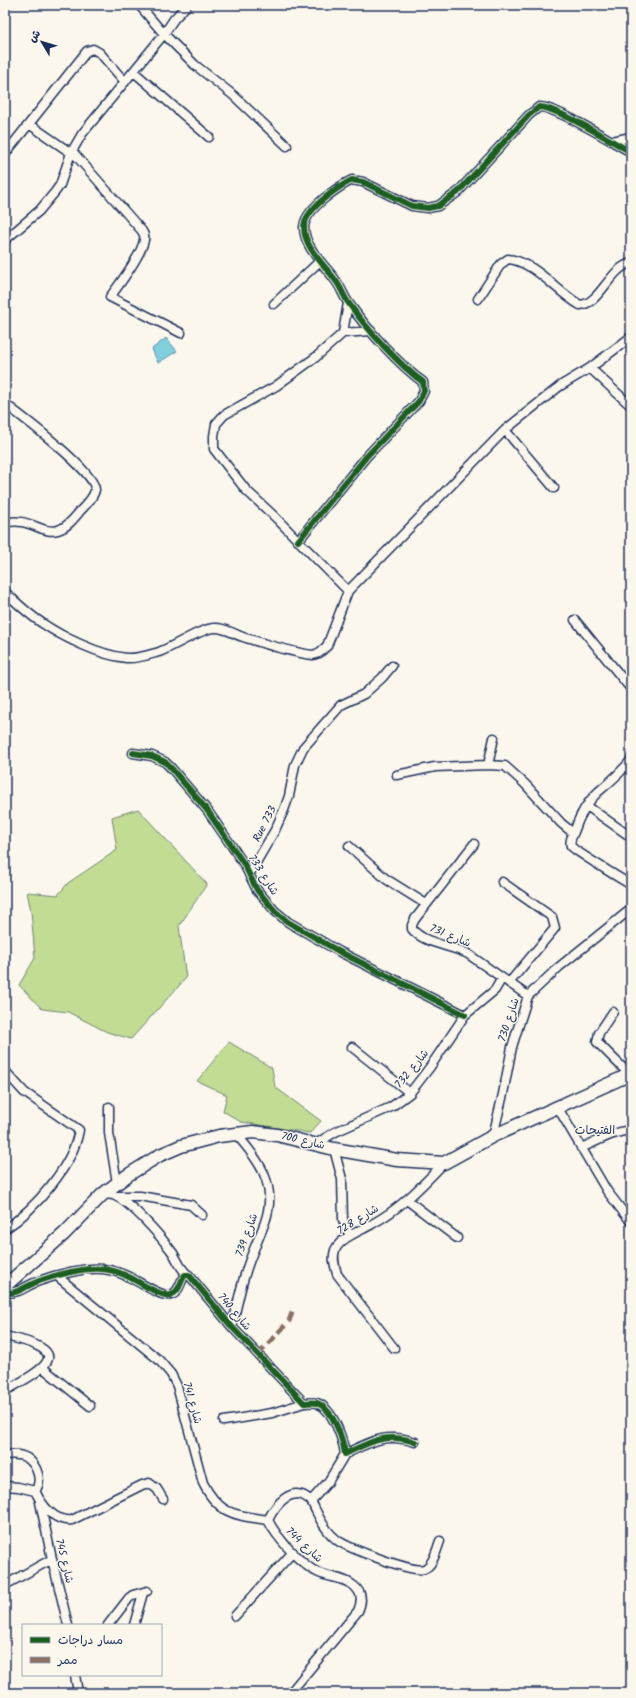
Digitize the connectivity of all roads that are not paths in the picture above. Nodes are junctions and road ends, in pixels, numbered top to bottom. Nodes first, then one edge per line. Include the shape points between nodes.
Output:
1 (139, 5) edge
2 (187, 5) edge
3 (164, 34) junction
4 (134, 72) junction
5 (125, 82) junction
6 (29, 124) junction
7 (209, 137) dead end
8 (631, 137) edge
9 (612, 140) junction
10 (287, 146) dead end
11 (71, 152) junction
12 (631, 152) edge
13 (5, 154) edge
14 (5, 240) edge
15 (320, 261) junction
16 (631, 263) edge
17 (478, 299) dead end
18 (348, 303) junction
19 (274, 304) dead end
20 (371, 331) junction
21 (181, 333) dead end
22 (343, 333) junction
23 (631, 337) edge
24 (590, 368) junction
25 (5, 404) edge
26 (630, 405) dead end
27 (505, 430) junction
28 (554, 488) dead end
29 (5, 523) edge
30 (298, 540) junction
31 (348, 591) junction
32 (5, 592) edge
33 (575, 620) dead end
34 (392, 666) dead end
35 (631, 689) edge
36 (494, 738) dead end
37 (134, 753) dead end
38 (631, 761) edge
39 (488, 765) junction
40 (397, 775) dead end
41 (587, 806) junction
42 (573, 833) junction
43 (631, 837) edge
44 (474, 844) dead end
45 (349, 846) dead end
46 (250, 873) junction
47 (502, 882) dead end
48 (631, 885) edge
49 (426, 904) junction
50 (631, 909) edge
51 (502, 978) junction
52 (509, 983) junction
53 (528, 996) junction
54 (613, 1012) dead end
55 (465, 1014) junction
56 (352, 1047) dead end
57 (5, 1072) edge
58 (630, 1074) edge
59 (410, 1093) junction
60 (109, 1107) dead end
61 (558, 1108) junction
62 (631, 1130) edge
63 (236, 1134) junction
64 (493, 1136) junction
65 (316, 1144) junction
66 (581, 1148) junction
67 (334, 1149) junction
68 (444, 1163) junction
69 (117, 1183) junction
70 (109, 1195) junction
71 (407, 1200) junction
72 (202, 1215) dead end
73 (631, 1222) edge
74 (5, 1229) edge
75 (350, 1236) junction
76 (457, 1238) dead end
77 (187, 1274) junction
78 (57, 1276) junction
79 (5, 1286) edge
80 (5, 1293) edge
81 (232, 1327) junction
82 (5, 1336) edge
83 (394, 1348) dead end
84 (43, 1368) junction
85 (5, 1391) edge
86 (304, 1403) junction
87 (90, 1406) dead end
88 (224, 1420) dead end
89 (415, 1442) dead end
90 (345, 1454) junction
91 (5, 1455) edge
92 (5, 1486) edge
93 (35, 1491) junction
94 (163, 1499) dead end
95 (311, 1501) junction
96 (40, 1502) junction
97 (268, 1520) junction
98 (440, 1541) dead end
99 (293, 1552) junction
100 (52, 1559) junction
101 (5, 1585) edge
102 (235, 1616) dead end
103 (68, 1624) edge
104 (109, 1624) edge
105 (134, 1624) edge
106 (75, 1676) edge
107 (78, 1693) edge
108 (290, 1693) edge

1 - 3 street
2 - 3 street
3 - 4 street
3 - 10 street via 195,65 233,95
4 - 5 street
4 - 7 street
5 - 6 street via 100,53 91,49
5 - 11 street via 90,124
6 - 11 street
6 - 13 street
8 - 9 street
9 - 12 street
9 - 15 street via 563,114 540,107 529,115 458,192 438,206 412,206 364,182 352,180 328,196 310,212 305,221 308,244
11 - 14 street via 60,185 55,192 39,211
11 - 21 street via 142,231 145,238 143,246 110,297
15 - 18 street via 338,284
15 - 19 street
16 - 17 street via 620,268 589,302 580,305 524,263 508,259 501,264
18 - 20 street
18 - 22 street
20 - 22 street
20 - 30 street via 423,382 424,391 419,401 366,457
22 - 30 street via 298,371 224,415 216,424 214,449 246,490
23 - 24 street
24 - 26 street
24 - 27 street via 560,386
25 - 29 street via 81,467 94,482 95,489 87,504 70,522 58,530 51,531 14,520
27 - 28 street
27 - 31 street
30 - 31 street
31 - 32 street via 327,646 313,655 278,648 223,628 215,628 207,629 164,650 127,658 94,649 42,624
33 - 35 street
34 - 46 street, Rue 733 via 364,694 341,705 299,754 284,810
36 - 39 street
37 - 46 street, شارع 733 via 152,756 172,769 207,810
38 - 41 street
39 - 40 street via 436,767
39 - 42 street via 505,766 513,772 549,813
41 - 42 street
41 - 43 street
42 - 48 street via 570,841 575,850
44 - 49 street, شارع 731
45 - 49 street via 386,879
46 - 55 street, شارع 733 via 257,890 288,922 340,952
47 - 52 street via 552,917 555,928
49 - 51 street, شارع 731 via 412,925 415,933 461,950
50 - 53 street, شارع 730 via 559,967
51 - 52 street, شارع 731
51 - 55 street, شارع 732 via 495,990
52 - 53 street, شارع 731
53 - 64 street, شارع 730 via 512,1047
54 - 58 street via 599,1033 597,1042
55 - 59 street, شارع 732
56 - 59 street
57 - 74 street via 24,1092 79,1130 70,1156 56,1177 30,1209
58 - 61 main road
59 - 65 street, شارع 732 via 391,1107 335,1132
60 - 69 street via 109,1133
61 - 64 main road
61 - 66 street
62 - 66 street via 608,1135
63 - 65 main road, شارع 700 via 253,1132
63 - 69 main road, شارع 700 via 181,1146 140,1166
63 - 81 street, شارع 739 via 264,1170 269,1194 266,1221 244,1276
64 - 68 main road
65 - 67 main road, شارع 700
66 - 73 street via 607,1191
67 - 68 main road, شارع 700 via 397,1160
67 - 75 street via 342,1179 343,1220
68 - 71 street, شارع 728
69 - 70 main road, شارع 700
70 - 72 street via 140,1196 191,1205
70 - 77 street, شارع 740 via 136,1212 165,1243
70 - 79 main road, شارع 700
71 - 75 street, شارع 728 via 397,1209
71 - 76 street
75 - 83 street, شارع 728 via 335,1250 333,1262 337,1274
77 - 78 street via 176,1292 171,1295 121,1274 101,1269
77 - 81 street, شارع 740
78 - 80 street via 38,1281 18,1291
78 - 97 street, شارع 741 via 149,1351 171,1374 177,1386 203,1483 210,1497 220,1508 229,1512
81 - 86 street, شارع 740
82 - 84 street via 31,1342 46,1350 48,1360
84 - 85 street
84 - 87 street
86 - 88 street via 272,1413
86 - 90 street via 317,1403 330,1414
89 - 90 street via 405,1438 383,1438 373,1440
90 - 95 street via 328,1482
91 - 93 street via 21,1456 33,1464 39,1479
92 - 93 street
93 - 96 street
94 - 96 street via 157,1489 149,1483 72,1520 53,1515
95 - 97 street via 303,1496 292,1495 279,1502
95 - 98 street via 323,1524 338,1541 398,1566 423,1570 432,1561
96 - 100 street, شارع 745
97 - 99 street, شارع 744 via 284,1544
99 - 102 street
99 - 108 street, شارع 744 via 318,1573 355,1586 362,1603
100 - 101 street
100 - 103 street, شارع 745
104 - 105 street via 129,1598 145,1592
106 - 107 street

